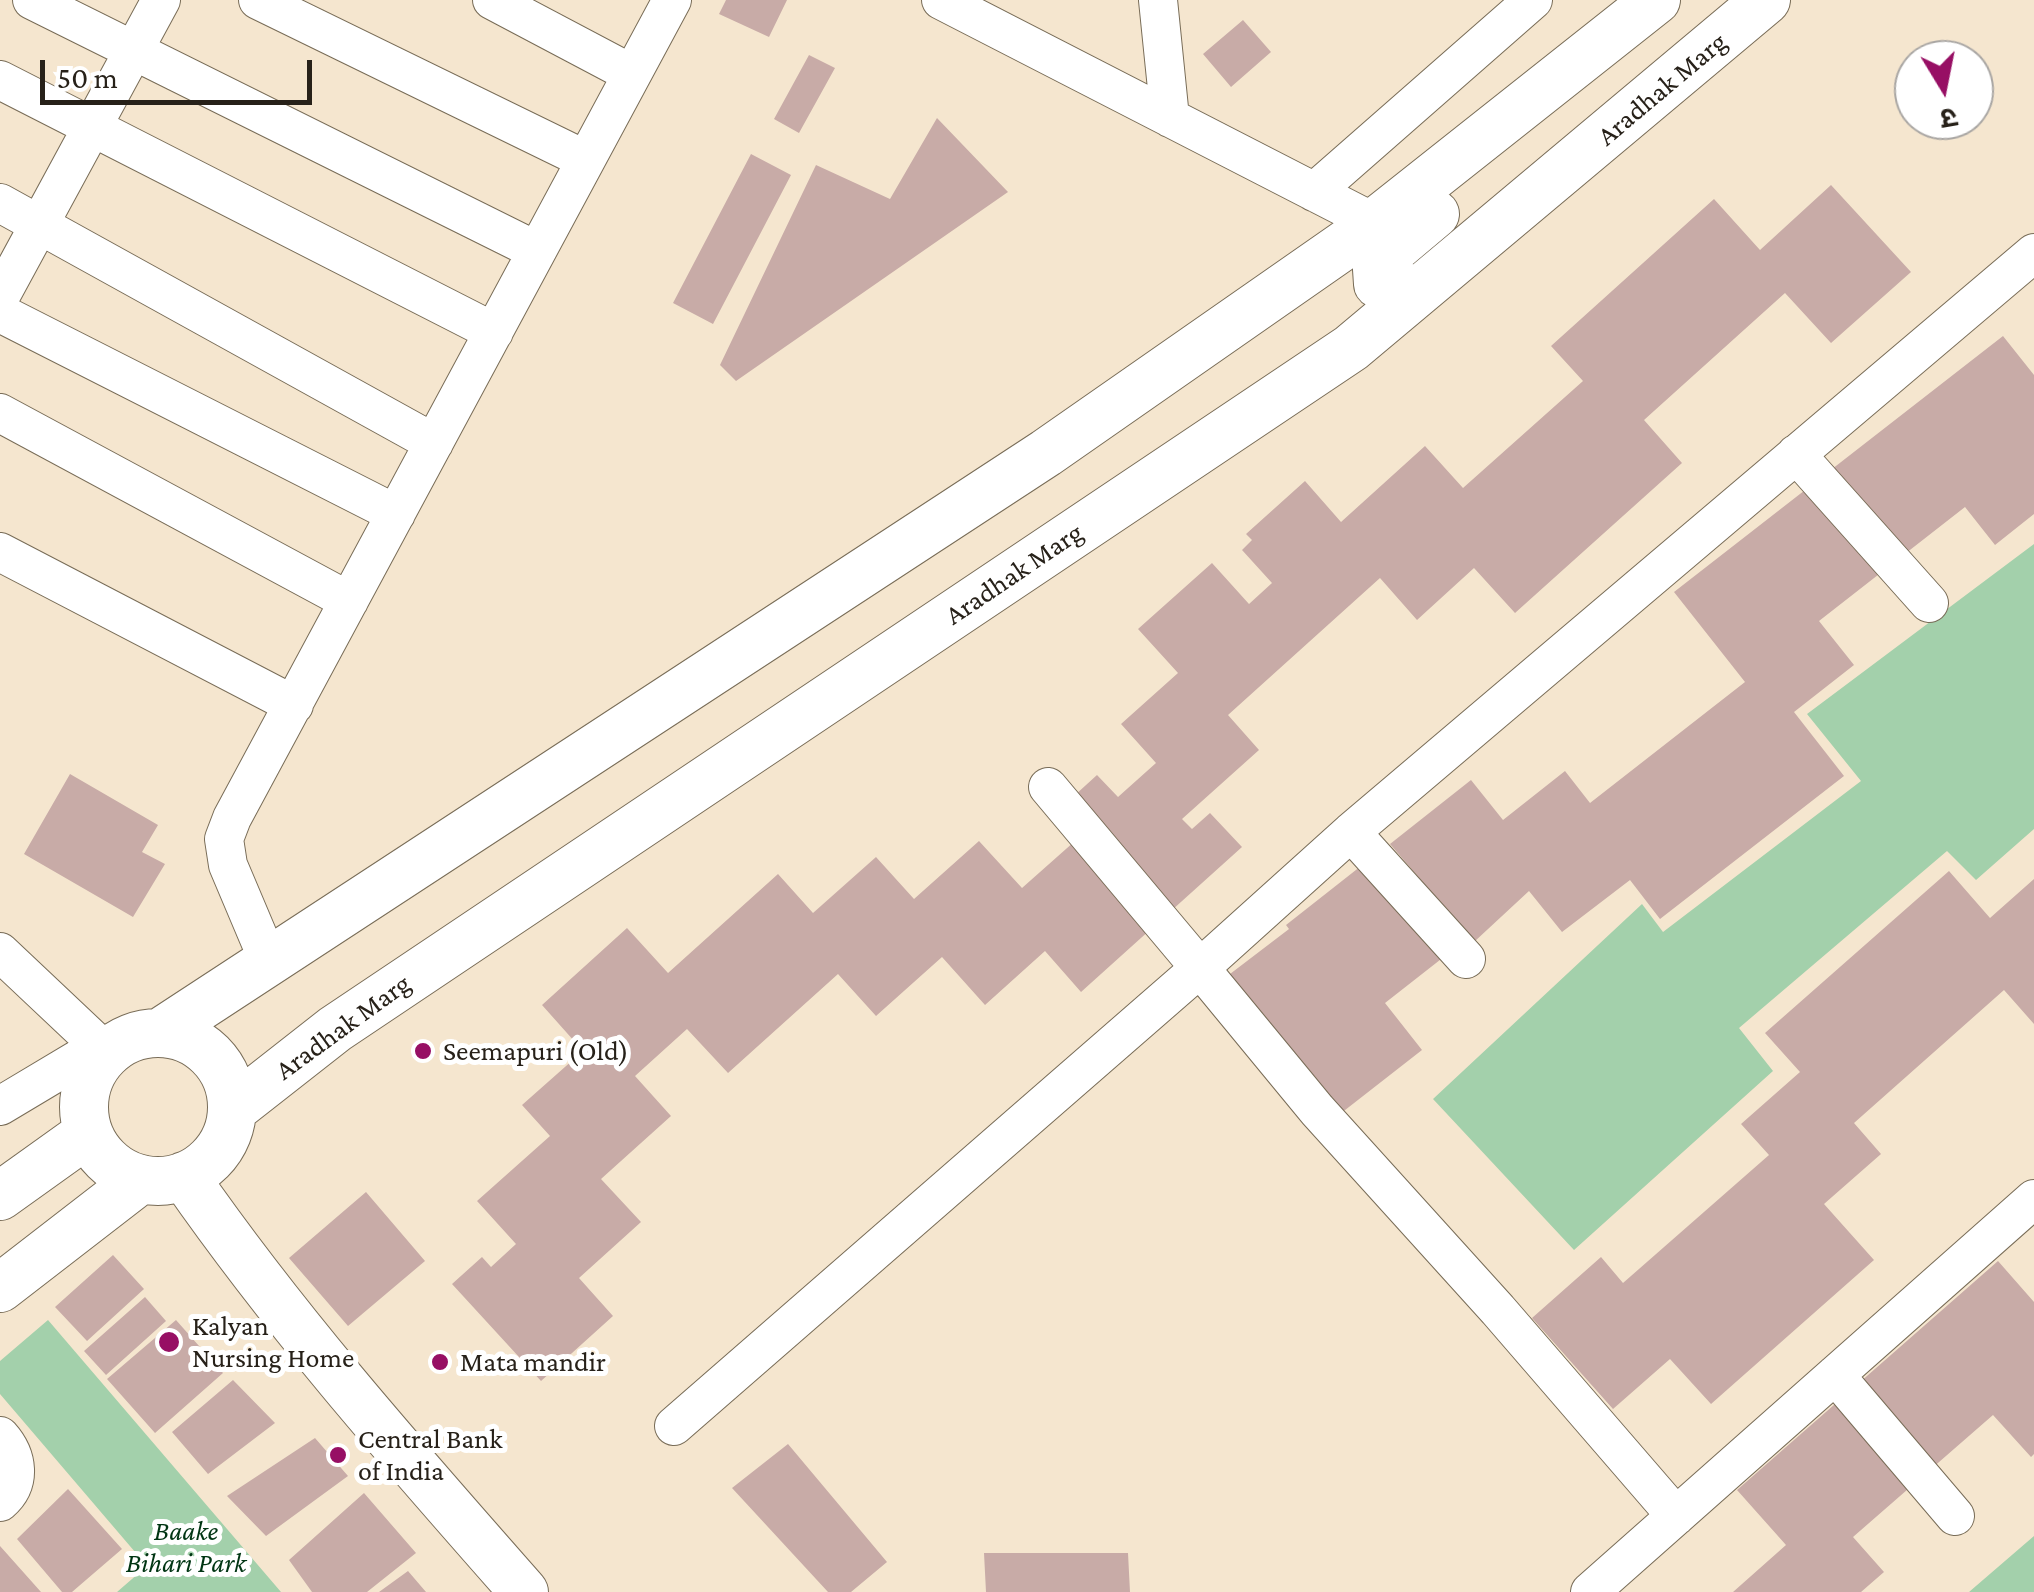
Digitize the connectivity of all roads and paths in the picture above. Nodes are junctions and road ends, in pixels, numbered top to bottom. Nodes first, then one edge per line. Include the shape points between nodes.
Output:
1 (32, 0) edge
2 (160, 0) edge
3 (258, 0) edge
4 (492, 0) edge
5 (672, 0) edge
6 (941, 0) edge
7 (1158, 0) edge
8 (1533, 0) edge
9 (1656, 0) edge
10 (1766, 0) edge
11 (133, 52) junction
12 (632, 74) junction
13 (0, 80) edge
14 (1170, 118) junction
15 (92, 127) junction
16 (1462, 154) junction
17 (586, 160) junction
18 (1314, 192) junction
19 (0, 203) edge
20 (1375, 223) junction
21 (39, 224) junction
22 (537, 252) junction
23 (2034, 253) edge
24 (1422, 288) junction
25 (0, 297) edge
26 (0, 313) edge
27 (494, 332) junction
28 (0, 413) edge
29 (434, 444) junction
30 (1796, 454) junction
31 (396, 514) junction
32 (0, 552) edge
33 (348, 601) junction
34 (1930, 603) dead end
35 (294, 705) junction
36 (1048, 788) dead end
37 (1351, 832) junction
38 (0, 952) edge
39 (1466, 958) dead end
40 (269, 962) junction
41 (1200, 968) junction
42 (161, 1032) junction
43 (104, 1049) junction
44 (0, 1106) edge
45 (233, 1109) junction
46 (88, 1133) junction
47 (162, 1179) junction
48 (0, 1196) edge
49 (2034, 1199) edge
50 (0, 1288) edge
51 (1835, 1375) junction
52 (674, 1426) dead end
53 (0, 1436) edge
54 (0, 1502) edge
55 (1676, 1516) junction
56 (1956, 1516) dead end
57 (488, 1592) edge
58 (524, 1592) edge
59 (1590, 1592) edge

1 - 11 street
2 - 11 street
3 - 17 street
4 - 12 street
5 - 12 street
6 - 14 street
7 - 14 street
8 - 18 street
9 - 16 main road
10 - 24 main road, Aradhak Marg
11 - 15 street
11 - 22 street
12 - 17 street
13 - 15 street
14 - 18 street
15 - 21 street
15 - 27 street
16 - 20 main road
16 - 24 main road via 1443,207 1376,268 1378,284 1388,289
17 - 22 street
18 - 20 street
19 - 21 street
20 - 40 main road via 1046,453
21 - 25 street
21 - 29 street
22 - 27 street
23 - 30 street
24 - 45 main road, Aradhak Marg via 1350,348 335,1029
26 - 31 street
27 - 29 street
28 - 33 street
29 - 31 street
30 - 34 street
30 - 37 street
31 - 33 street
32 - 35 street
33 - 35 street
35 - 40 street via 224,838 228,865
36 - 41 street
37 - 39 street
37 - 41 street
38 - 43 street
40 - 42 main road
41 - 52 street
41 - 55 street via 1316,1110
42 - 43 main road
42 - 45 main road via 189,1039 213,1056 228,1080
43 - 44 street
43 - 46 main road via 83,1104
45 - 47 main road via 219,1150 198,1170
46 - 47 main road via 115,1168
46 - 48 main road
47 - 50 main road
47 - 57 main road via 412,1504
47 - 58 main road via 232,1245
49 - 51 street
51 - 55 street
51 - 56 street
53 - 54 street via 16,1463
55 - 59 street

